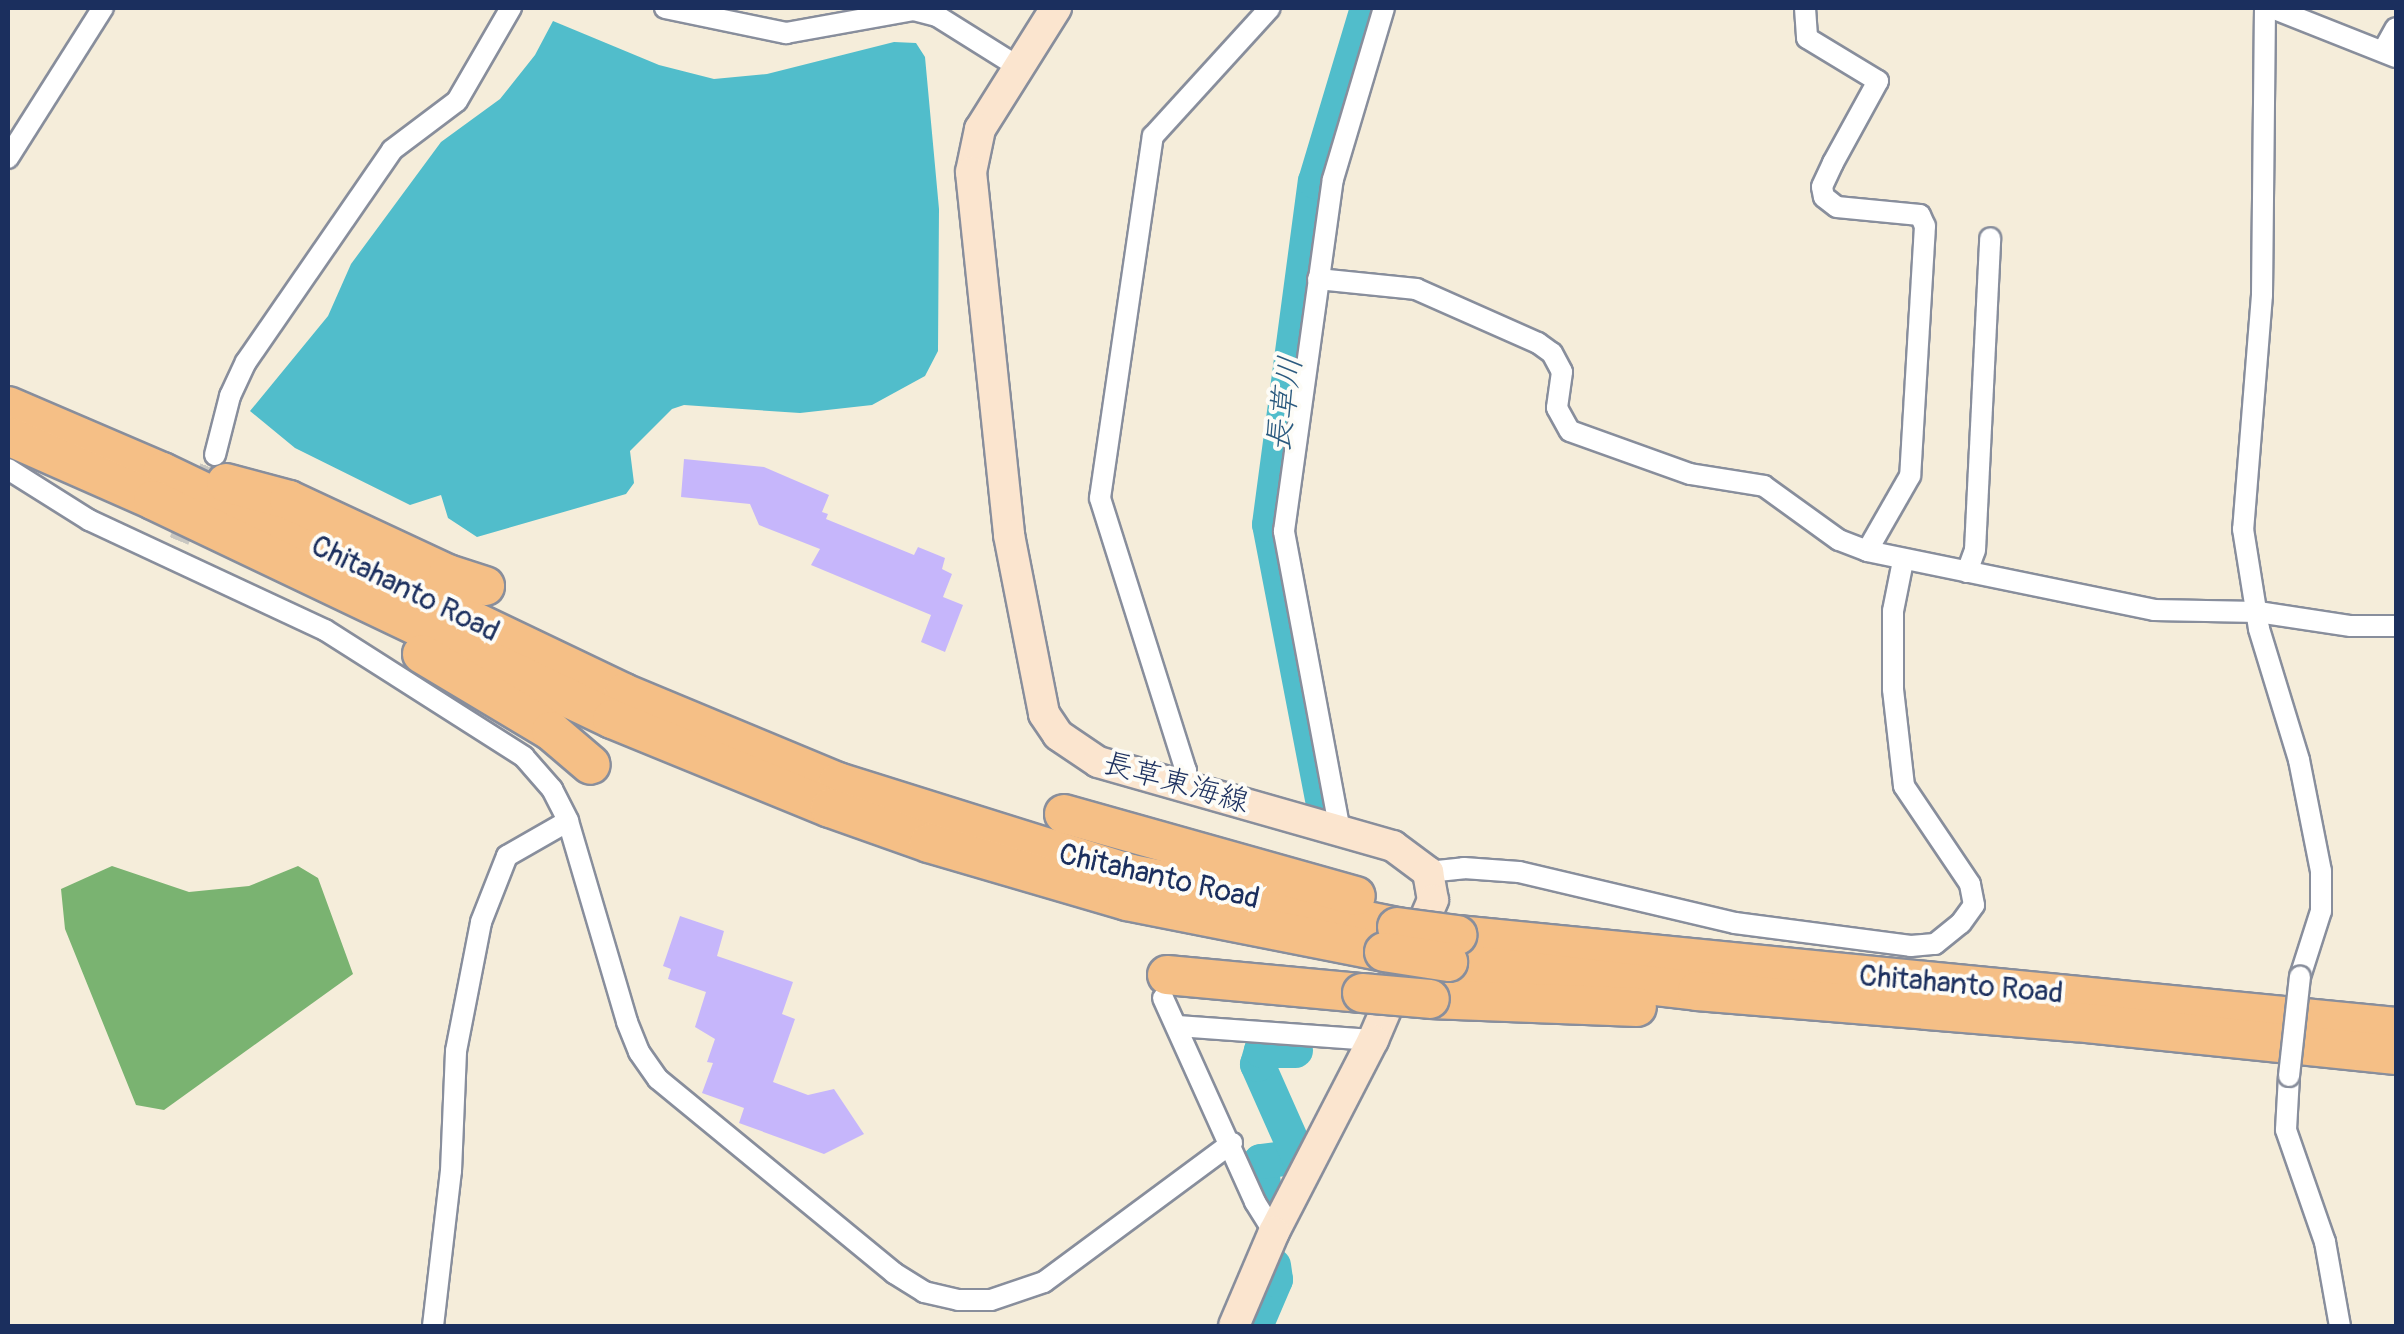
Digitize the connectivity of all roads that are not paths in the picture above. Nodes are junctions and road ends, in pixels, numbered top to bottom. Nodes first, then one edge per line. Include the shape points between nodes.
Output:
1 (103, 8) edge
2 (512, 8) edge
3 (665, 8) edge
4 (1056, 8) edge
5 (1270, 8) edge
6 (1384, 8) edge
7 (1805, 8) edge
8 (2268, 8) edge
9 (2396, 28) edge
10 (2390, 54) edge
11 (1020, 68) junction
12 (8, 158) edge
13 (1990, 238) dead end
14 (1318, 279) junction
15 (8, 406) edge
16 (53, 425) junction
17 (8, 436) edge
18 (215, 456) tunnel mouth
19 (8, 469) edge
20 (153, 500) junction
21 (1867, 551) junction
22 (1903, 562) junction
23 (1967, 572) junction
24 (485, 586) dead end
25 (2258, 612) junction
26 (2396, 626) edge
27 (591, 766) dead end
28 (1182, 786) junction
29 (1064, 814) dead end
30 (568, 820) junction
31 (1340, 831) junction
32 (1428, 872) junction
33 (1397, 928) junction
34 (1458, 938) junction
35 (1165, 987) joint
36 (1854, 1004) junction
37 (1177, 1026) junction
38 (2396, 1027) edge
39 (1374, 1040) junction
40 (2396, 1056) edge
41 (1232, 1144) junction
42 (1274, 1232) junction
43 (433, 1326) edge
44 (1234, 1326) edge
45 (2340, 1326) edge

1 - 12 street
2 - 18 street via 457,101 392,150 246,362
3 - 11 street via 786,33 914,10 937,16
4 - 11 main road, 長草東海線
5 - 28 street via 1153,136 1100,498 1186,771
6 - 14 street via 1333,179
7 - 21 street via 1807,38 1878,81 1833,162 1824,197 1837,207 1920,215 1925,226 1910,476
8 - 10 street
8 - 25 street via 2262,294 2243,529
9 - 10 street
11 - 28 main road, 長草東海線 via 980,129 971,172 1009,535 1044,714 1082,755
13 - 23 street via 1976,550
14 - 21 street via 1416,289 1538,343 1552,352 1562,372 1557,408 1570,431 1690,474 1764,486 1839,540
14 - 31 street via 1284,531
15 - 16 highway, Chitahanto Road
16 - 24 highway via 142,460 289,500
16 - 33 highway, Chitahanto Road via 624,693 838,782 1132,874
17 - 20 highway, Chitahanto Road
19 - 30 street via 89,520 175,551 325,630 524,757
20 - 27 highway via 221,556 344,610 482,688 551,731
20 - 33 highway, Chitahanto Road via 612,719 928,844 1127,901
21 - 22 street
22 - 23 street
22 - 32 street via 1892,611 1892,689 1904,786 1970,884 1974,905 1935,944 1734,923 1519,872
23 - 25 street via 2154,610
25 - 26 street
25 - 45 street, bridge via 2299,760 2322,881 2321,911 2300,977 2286,1130 2324,1242
28 - 31 main road, 長草東海線
29 - 33 highway via 1340,894
30 - 41 street via 627,1022 658,1079 924,1292 992,1300 1044,1282
30 - 43 street via 507,856 481,922 456,1051
31 - 32 main road, 長草東海線 via 1393,846
32 - 39 main road via 1433,900
33 - 34 highway, Chitahanto Road, bridge
33 - 34 highway
34 - 36 highway, Chitahanto Road
34 - 38 highway, Chitahanto Road
35 - 36 highway, bridge via 1769,1011
35 - 37 street
36 - 40 highway, Chitahanto Road
37 - 39 street
37 - 41 street
39 - 42 main road
41 - 42 street
42 - 44 main road

